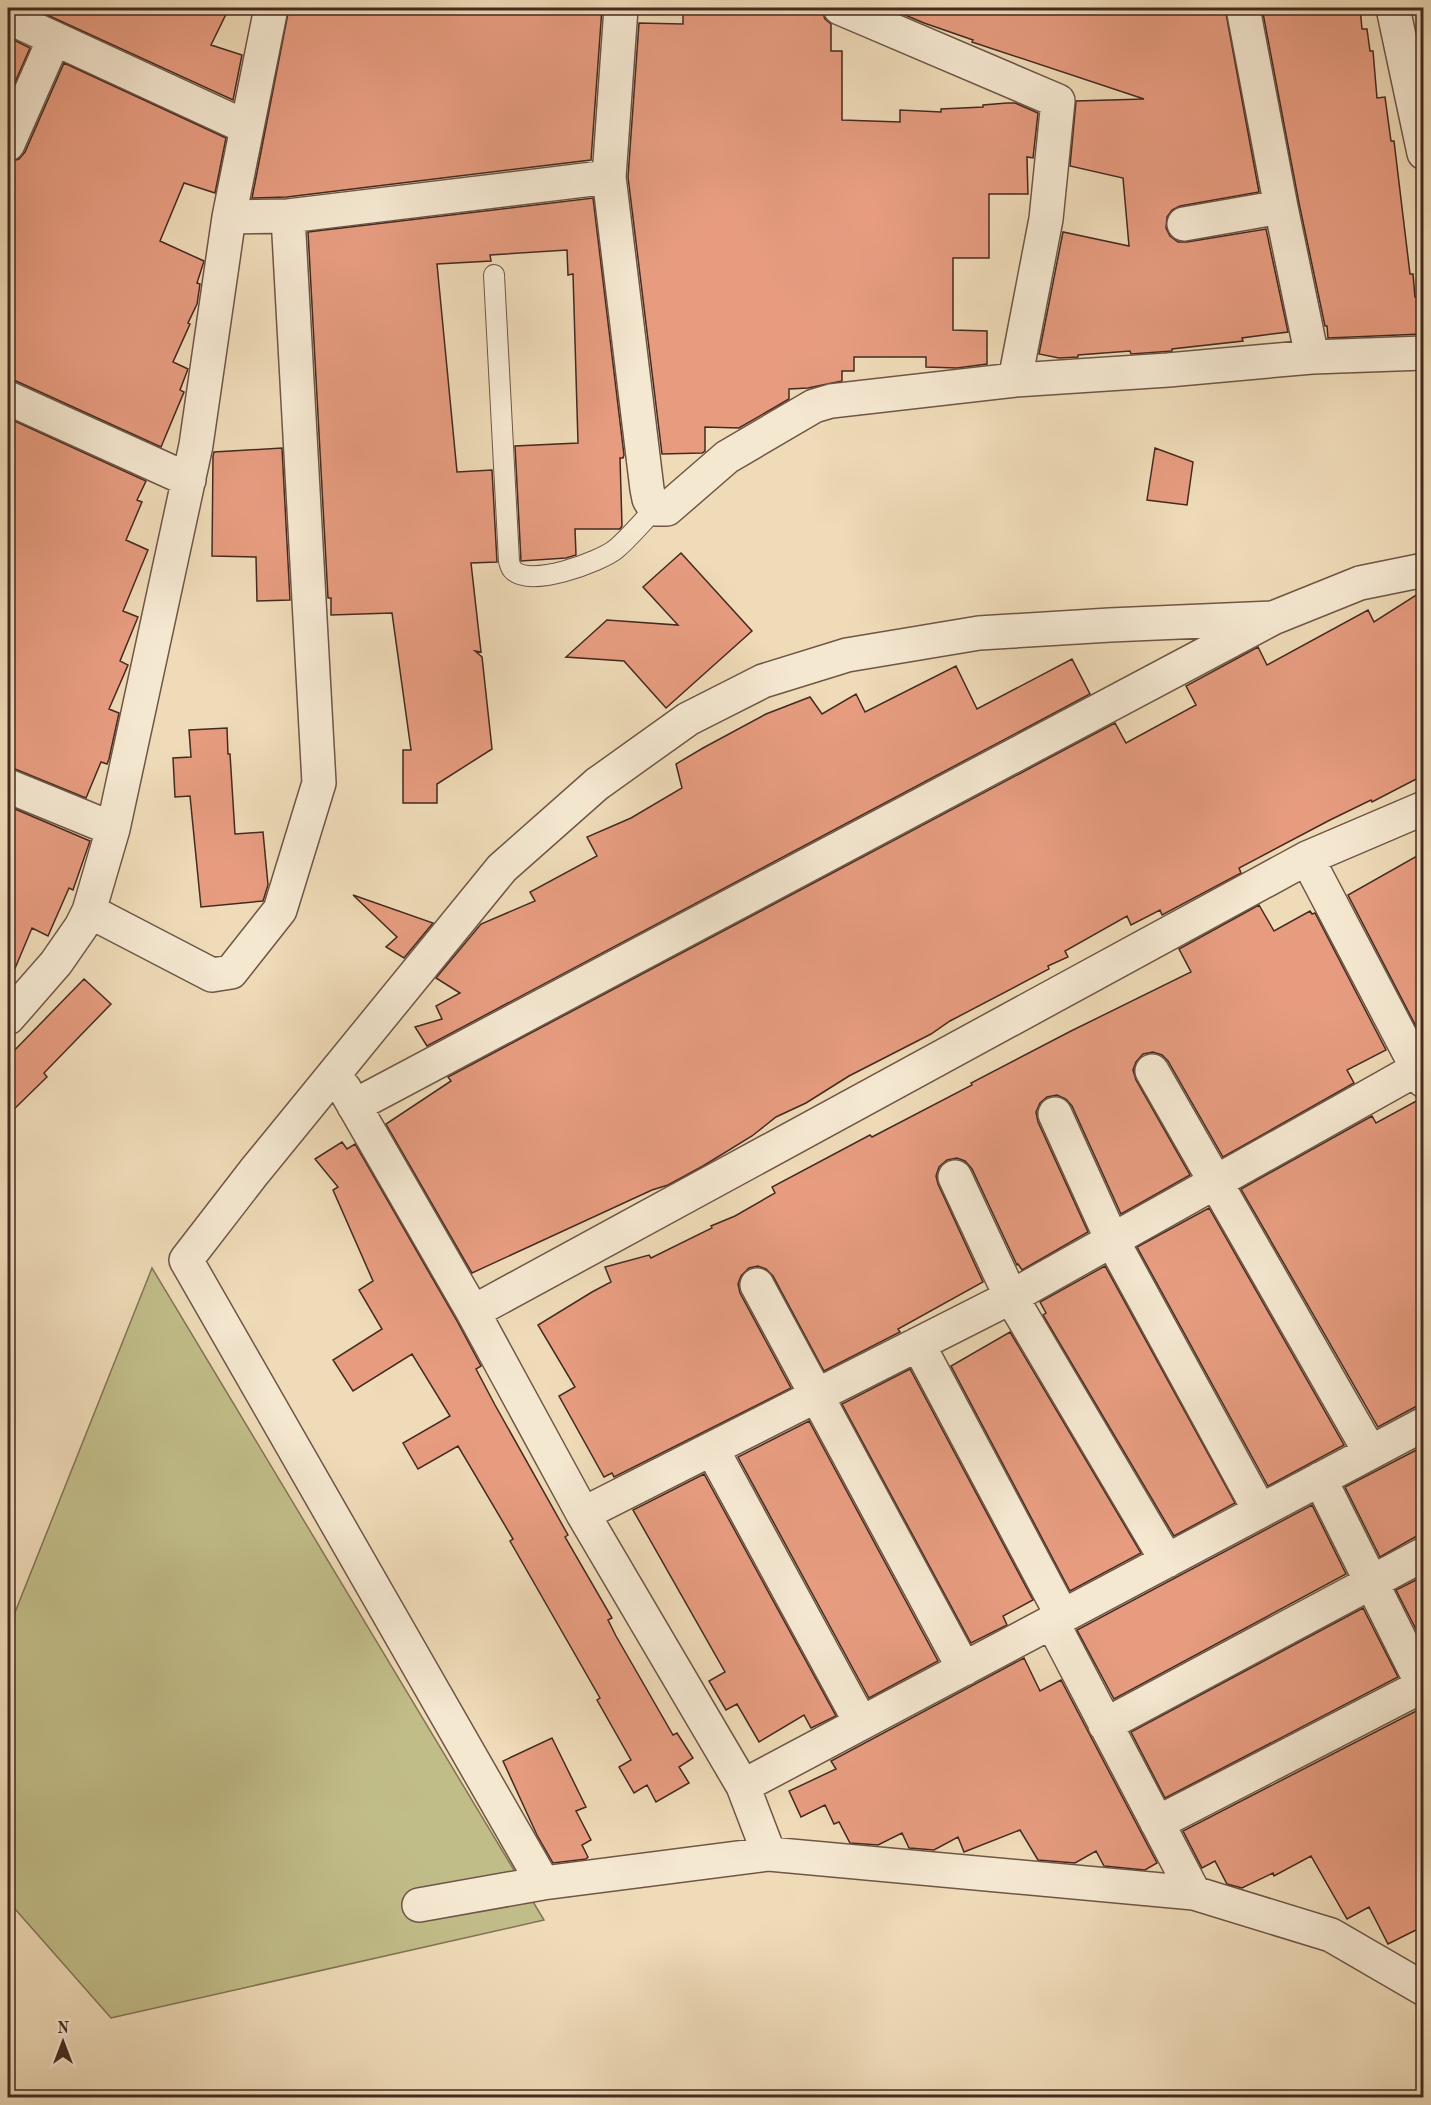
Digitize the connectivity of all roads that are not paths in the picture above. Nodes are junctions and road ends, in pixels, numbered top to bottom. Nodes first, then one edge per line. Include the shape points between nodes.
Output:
1 (271, 8) edge
2 (621, 8) edge
3 (840, 8) edge
4 (1243, 8) edge
5 (1394, 8) edge
6 (8, 17) edge
7 (54, 39) junction
8 (246, 127) junction
9 (8, 144) edge
10 (1424, 153) edge
11 (609, 177) junction
12 (1281, 207) junction
13 (288, 216) junction
14 (229, 218) junction
15 (1184, 224) dead end
16 (494, 274) dead end
17 (1424, 353) edge
18 (1312, 357) junction
19 (1015, 380) junction
20 (8, 398) edge
21 (189, 480) junction
22 (655, 509) junction
23 (1424, 570) edge
24 (1273, 618) junction
25 (8, 786) edge
26 (1424, 808) edge
27 (112, 829) junction
28 (1307, 858) junction
29 (89, 911) junction
30 (8, 1018) edge
31 (1152, 1071) dead end
32 (336, 1073) junction
33 (1420, 1075) edge
34 (354, 1106) junction
35 (1055, 1114) dead end
36 (955, 1177) dead end
37 (1216, 1181) junction
38 (1112, 1240) junction
39 (757, 1285) dead end
40 (1011, 1297) junction
41 (473, 1312) junction
42 (918, 1344) junction
43 (817, 1396) junction
44 (1424, 1424) edge
45 (712, 1449) junction
46 (1370, 1452) junction
47 (1320, 1479) junction
48 (1260, 1511) junction
49 (583, 1514) junction
50 (1424, 1554) edge
51 (1167, 1561) junction
52 (1371, 1583) junction
53 (1057, 1619) junction
54 (964, 1669) junction
55 (1423, 1686) edge
56 (861, 1723) junction
57 (1105, 1725) junction
58 (743, 1786) junction
59 (1157, 1823) junction
60 (769, 1854) junction
61 (543, 1883) junction
62 (1194, 1893) junction
63 (419, 1905) dead end
64 (1424, 1989) edge

1 - 8 street
2 - 11 street
3 - 19 street via 1058,101 1046,219
4 - 12 street
5 - 10 street
6 - 7 street
7 - 8 street
7 - 9 street
8 - 14 street
11 - 13 street
11 - 22 street via 647,489
12 - 15 street
12 - 18 street
13 - 14 street
13 - 29 street via 319,783 280,910 231,972 212,975
14 - 21 street
16 - 22 lane via 511,569 540,576 591,564 615,549
17 - 18 street
18 - 19 street
19 - 22 street via 814,406 727,457 667,509
20 - 21 street
21 - 27 street
23 - 24 street via 1360,583
24 - 32 street via 979,633 847,655 763,681 679,725 597,784 501,868
24 - 34 street
25 - 27 street
26 - 28 street
27 - 29 street
28 - 33 street
28 - 41 street
29 - 30 street via 56,963
31 - 37 street
32 - 34 street
32 - 61 street via 186,1260
33 - 37 street
34 - 41 street
35 - 38 street
36 - 40 street
37 - 38 street
37 - 46 street
38 - 40 street
38 - 48 street
39 - 43 street
40 - 42 street
40 - 51 street
41 - 49 street
42 - 43 street
42 - 53 street
43 - 45 street
43 - 54 street
44 - 46 street
45 - 49 street
45 - 56 street
46 - 47 street
47 - 48 street
47 - 52 street
48 - 51 street
49 - 58 street
50 - 52 street
51 - 53 street
52 - 55 street
52 - 57 street
53 - 54 street
53 - 57 street
54 - 56 street
55 - 59 street
56 - 58 street
57 - 59 street
58 - 60 street
59 - 62 street
60 - 61 street
60 - 62 street
61 - 63 street
62 - 64 street via 1331,1935

